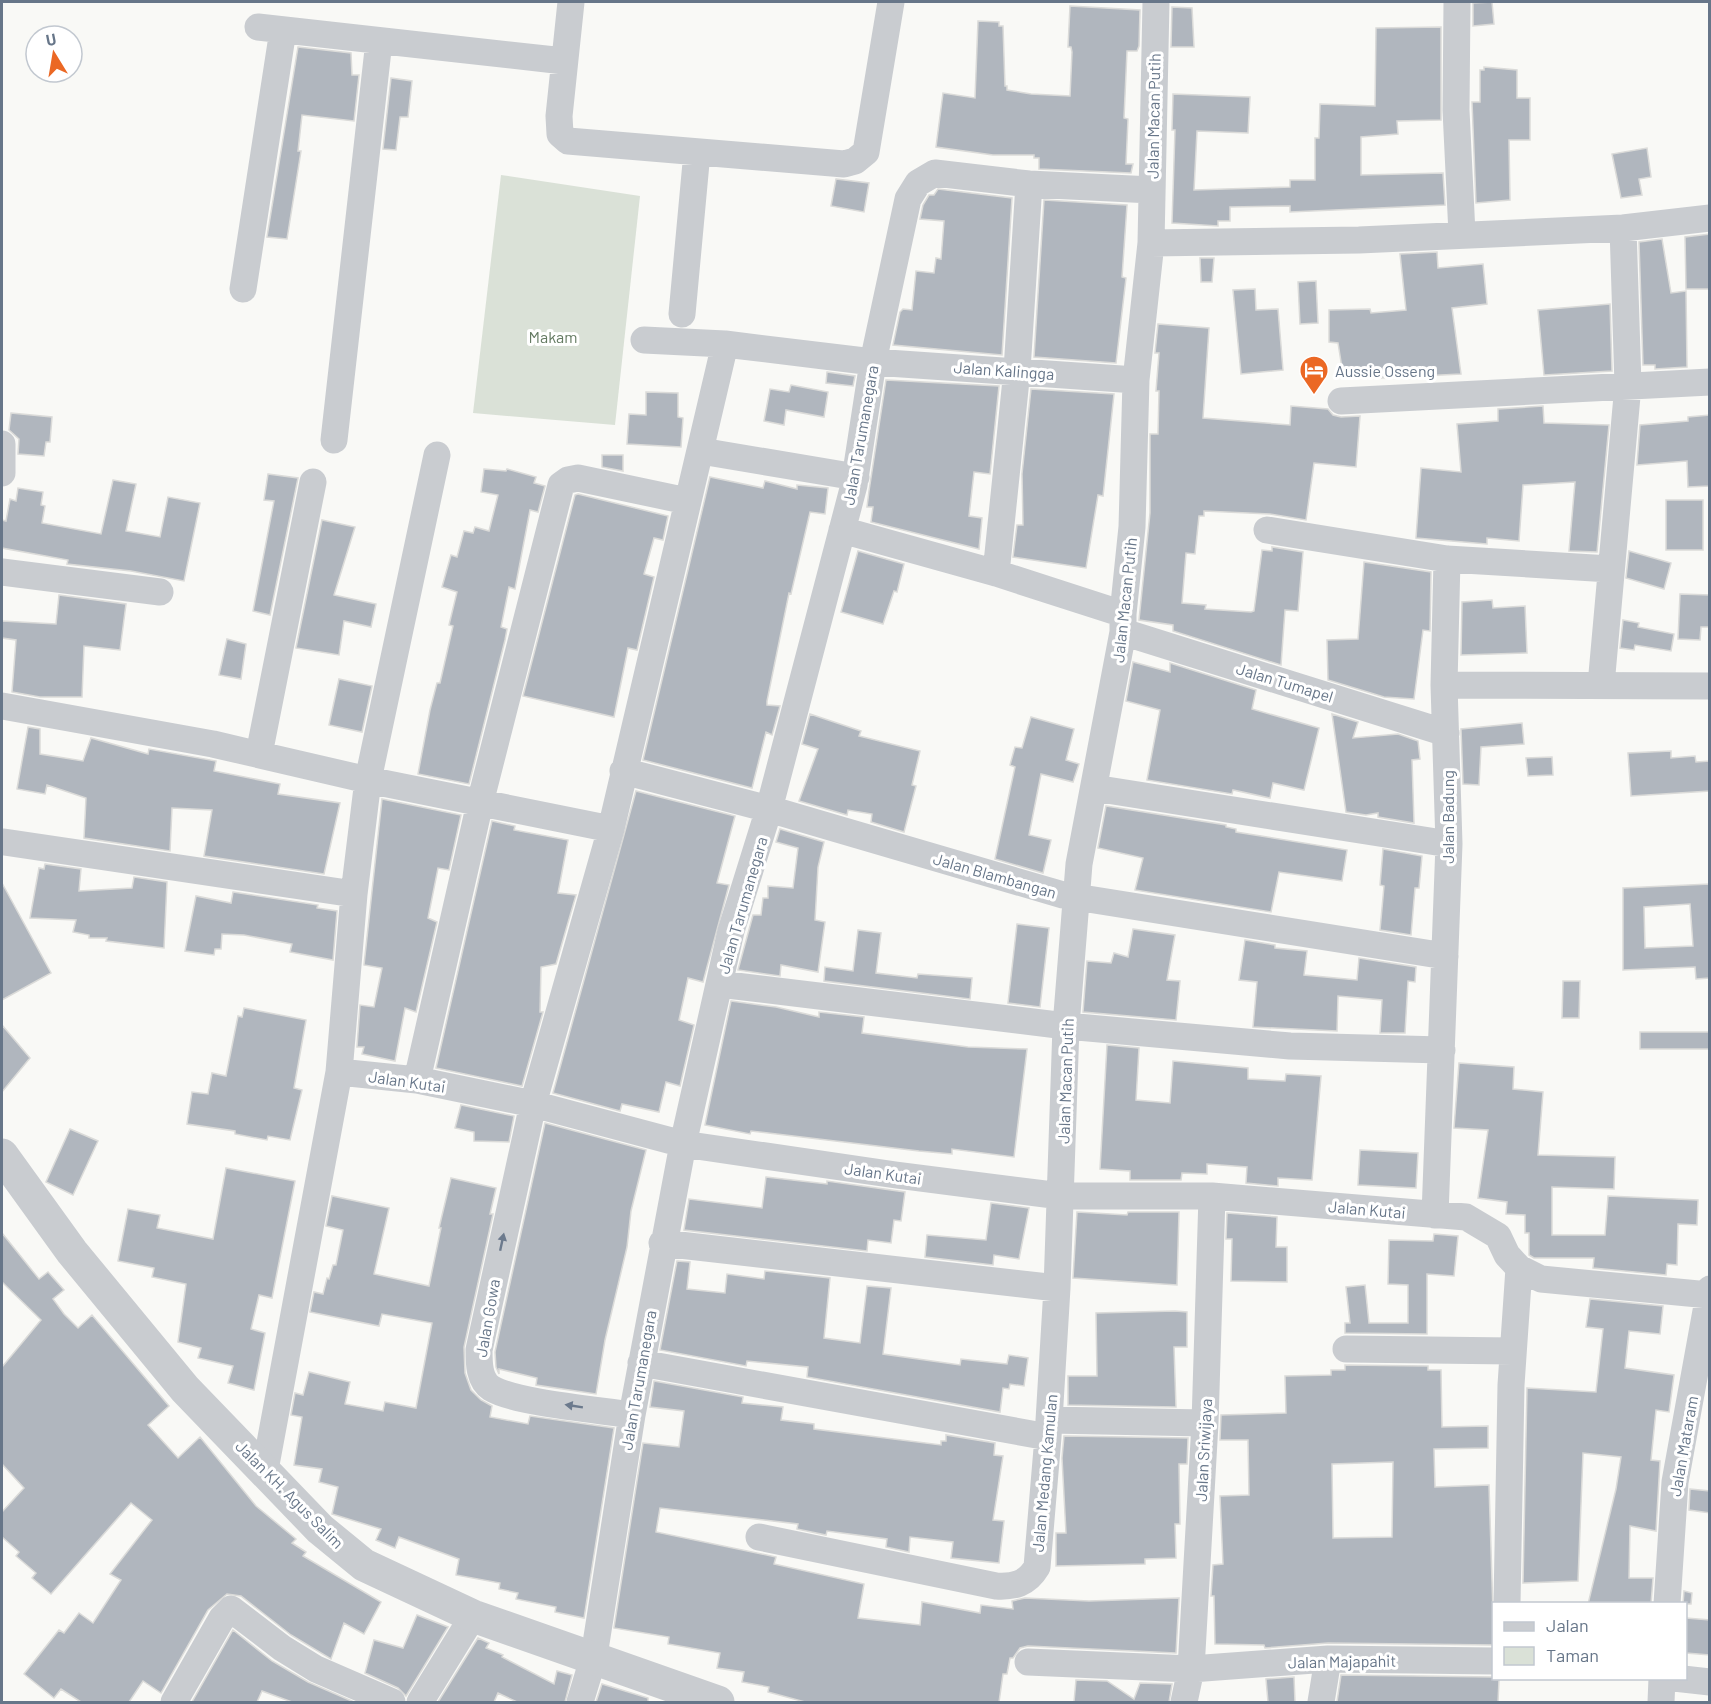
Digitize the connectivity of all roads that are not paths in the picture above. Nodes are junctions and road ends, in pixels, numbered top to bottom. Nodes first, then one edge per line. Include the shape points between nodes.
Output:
1 (571, 2) edge
2 (891, 2) edge
3 (1156, 2) edge
4 (1456, 2) edge
5 (379, 41) junction
6 (564, 61) junction
7 (697, 152) junction
8 (1029, 183) junction
9 (1152, 190) junction
10 (1710, 218) edge
11 (1623, 228) junction
12 (1462, 234) junction
13 (1151, 243) junction
14 (243, 289) dead end
15 (682, 314) dead end
16 (644, 340) dead end
17 (725, 344) junction
18 (873, 362) junction
19 (1017, 370) junction
20 (1136, 380) junction
21 (1710, 382) edge
22 (1628, 385) junction
23 (1341, 401) dead end
24 (334, 440) dead end
25 (2, 444) edge
26 (701, 451) junction
27 (437, 455) dead end
28 (2, 473) edge
29 (856, 477) junction
30 (313, 482) dead end
31 (687, 501) junction
32 (842, 530) junction
33 (1267, 530) dead end
34 (1448, 559) junction
35 (1610, 569) junction
36 (2, 572) edge
37 (996, 573) junction
38 (160, 592) dead end
39 (1123, 623) junction
40 (1444, 684) junction
41 (1601, 685) junction
42 (1710, 686) edge
43 (2, 706) edge
44 (1446, 733) junction
45 (259, 754) junction
46 (623, 771) junction
47 (368, 780) junction
48 (1094, 788) junction
49 (480, 803) junction
50 (770, 809) junction
51 (611, 829) junction
52 (4, 842) dead end
53 (1449, 844) junction
54 (354, 894) junction
55 (1077, 895) junction
56 (1445, 956) junction
57 (719, 984) junction
58 (1066, 1026) junction
59 (1442, 1050) junction
60 (339, 1072) junction
61 (417, 1080) junction
62 (533, 1104) junction
63 (683, 1144) junction
64 (4, 1164) edge
65 (1060, 1196) junction
66 (1212, 1196) junction
67 (1435, 1215) junction
68 (662, 1243) junction
69 (1519, 1268) junction
70 (1057, 1288) junction
71 (1709, 1292) edge
72 (1346, 1349) dead end
73 (1513, 1351) junction
74 (641, 1363) junction
75 (632, 1415) junction
76 (1205, 1423) junction
77 (1049, 1429) junction
78 (1697, 1436) edge
79 (265, 1470) junction
80 (759, 1537) dead end
81 (1507, 1602) edge
82 (1667, 1602) edge
83 (473, 1616) junction
84 (594, 1656) junction
85 (1328, 1659) junction
86 (1492, 1661) edge
87 (1028, 1662) dead end
88 (1191, 1670) junction
89 (1687, 1679) edge
90 (1662, 1680) edge
91 (1710, 1682) edge
92 (174, 1702) edge
93 (392, 1702) edge
94 (420, 1702) edge
95 (580, 1702) edge
96 (718, 1702) edge
97 (1184, 1702) edge
98 (1321, 1702) edge
99 (1661, 1702) edge

1 - 6 street
2 - 7 street via 866,152 855,161 824,164
3 - 9 street, Jalan Macan Putih
4 - 12 street
5 - 6 street
5 - 14 street via 270,29
5 - 24 street
6 - 7 street via 560,134 568,141
7 - 15 street
8 - 9 street
8 - 18 street, Jalan Tarumanegara via 936,173 918,183 908,200
8 - 19 street
9 - 13 street, Jalan Macan Putih
10 - 11 street
11 - 12 street
11 - 22 street
12 - 13 street via 1359,240
13 - 20 street, Jalan Macan Putih
16 - 17 street, Jalan Kalingga
17 - 18 street, Jalan Kalingga
17 - 26 street, Jalan Gowa
18 - 19 street, Jalan Kalingga
18 - 29 street, Jalan Tarumanegara
19 - 20 street, Jalan Kalingga
19 - 37 street
20 - 39 street, Jalan Macan Putih via 1132,527
21 - 22 street
22 - 23 street
22 - 35 street
25 - 28 street
26 - 29 street
26 - 31 street, Jalan Gowa
27 - 47 street
29 - 32 street, Jalan Tarumanegara
30 - 45 street
31 - 46 street, Jalan Gowa
31 - 49 street via 578,478 561,485
32 - 37 street, Jalan Tumapel
32 - 50 street, Jalan Tarumanegara
33 - 34 street
34 - 35 street
34 - 40 street, Jalan Badung
35 - 41 street
36 - 38 street
37 - 39 street, Jalan Tumapel
39 - 44 street, Jalan Tumapel
39 - 48 street, Jalan Macan Putih
40 - 41 street
40 - 44 street, Jalan Badung
41 - 42 street
43 - 45 street
44 - 53 street, Jalan Badung
45 - 47 street
46 - 50 street, Jalan Blambangan
46 - 51 street, Jalan Gowa
47 - 49 street
47 - 54 street
48 - 53 street
48 - 55 street, Jalan Macan Putih
49 - 51 street
49 - 61 street
50 - 55 street, Jalan Blambangan via 1063,895
50 - 57 street, Jalan Tarumanegara via 731,931
51 - 62 street, Jalan Gowa
52 - 54 street
53 - 56 street, Jalan Badung
54 - 60 street
55 - 56 street, Jalan Blambangan
55 - 58 street, Jalan Macan Putih
56 - 59 street, Jalan Badung
57 - 58 street
57 - 63 street, Jalan Tarumanegara
58 - 59 street via 1290,1046
58 - 65 street, Jalan Macan Putih
59 - 67 street, Jalan Badung
60 - 61 street, Jalan Kutai
60 - 79 street
61 - 62 street, Jalan Kutai
62 - 63 street, Jalan Kutai
75 -> 62 street, Jalan Gowa via 520,1397 491,1388 481,1372 479,1350
63 - 65 street, Jalan Kutai
63 - 68 street, Jalan Tarumanegara
64 - 79 street, Jalan KH. Agus Salim via 185,1389
65 - 66 street, Jalan Kutai
65 - 70 street, Jalan Medang Kamulan
66 - 67 street, Jalan Kutai
66 - 76 street, Jalan Sriwijaya
67 - 69 street, Jalan Kutai via 1476,1220 1498,1236
68 - 70 street
68 - 74 street, Jalan Tarumanegara
69 - 71 street via 1541,1279
69 - 73 street
70 - 77 street, Jalan Medang Kamulan
71 - 78 street, Jalan Mataram
72 - 73 street
73 - 81 street
74 - 75 street, Jalan Tarumanegara
74 - 77 street
75 - 84 street, Jalan Tarumanegara
76 - 77 street
76 - 88 street, Jalan Sriwijaya
77 - 80 street, Jalan Medang Kamulan via 1037,1567 1031,1576 1012,1587 996,1587
78 - 82 street, Jalan Mataram via 1675,1482
79 - 83 street, Jalan KH. Agus Salim via 320,1529 364,1565
83 - 84 street, Jalan KH. Agus Salim
83 - 94 street
84 - 95 street, Jalan Tarumanegara
84 - 96 street, Jalan KH. Agus Salim
85 - 86 street, Jalan Majapahit
85 - 88 street, Jalan Majapahit
85 - 98 street
87 - 88 street, Jalan Majapahit
88 - 97 street, Jalan Sriwijaya
89 - 91 street
90 - 99 street
92 - 93 street via 231,1609 316,1669

